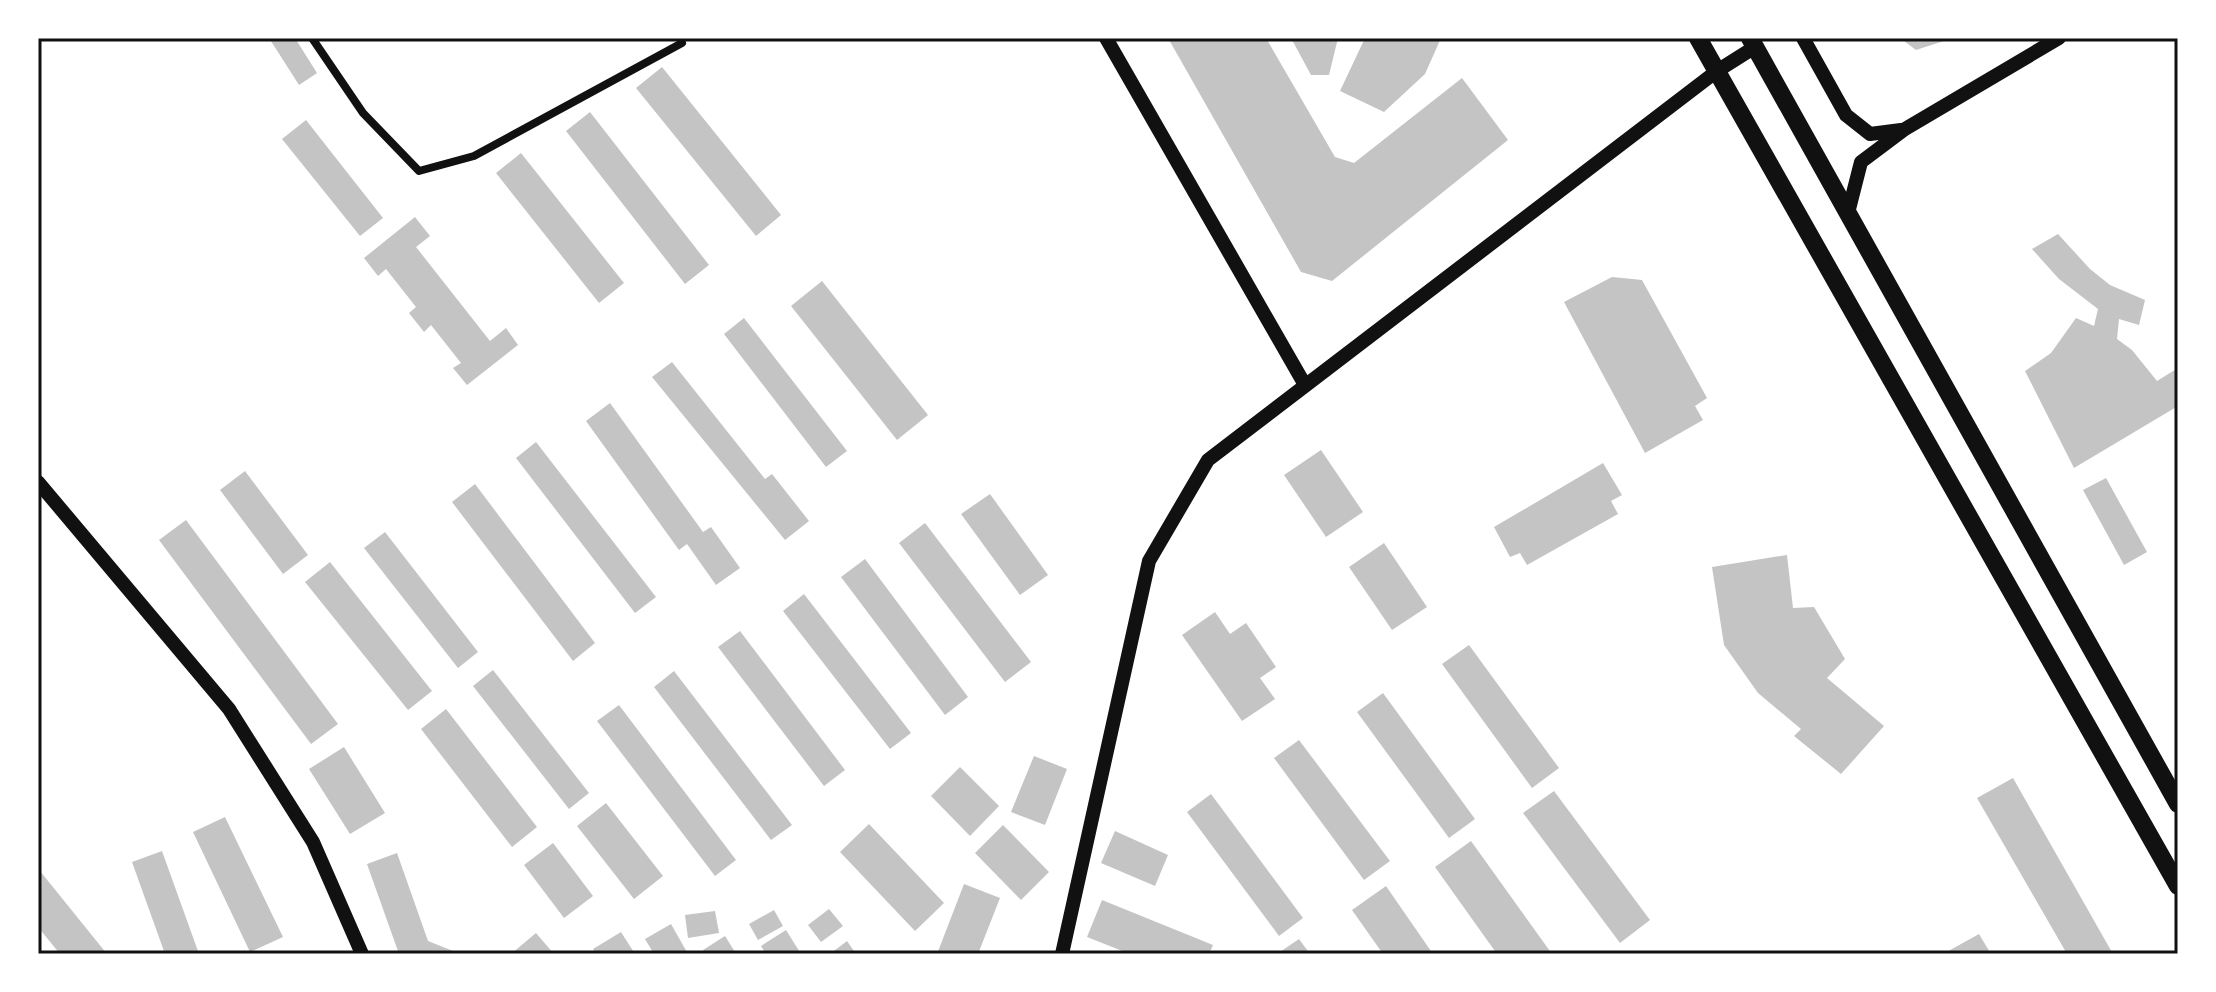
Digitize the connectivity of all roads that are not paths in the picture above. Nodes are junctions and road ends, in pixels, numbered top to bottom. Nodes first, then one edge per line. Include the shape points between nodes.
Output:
1 (312, 38) edge
2 (1106, 38) edge
3 (1698, 38) edge
4 (1803, 38) edge
5 (2059, 38) edge
6 (682, 43) dead end
7 (1752, 43) edge
8 (1717, 71) junction
9 (1905, 129) junction
10 (1848, 213) junction
11 (1305, 385) junction
12 (38, 482) edge
13 (2178, 804) edge
14 (2178, 886) edge
15 (362, 954) edge
16 (1062, 954) edge

1 - 6 street via 363,113 419,171 474,156
2 - 11 street
3 - 8 main road
4 - 9 street via 1846,115 1870,134
5 - 9 street
7 - 8 street
7 - 10 main road
8 - 11 street
8 - 14 main road
9 - 10 street via 1861,162
10 - 13 main road
11 - 16 street via 1208,460 1149,561
12 - 15 street via 229,709 313,842

